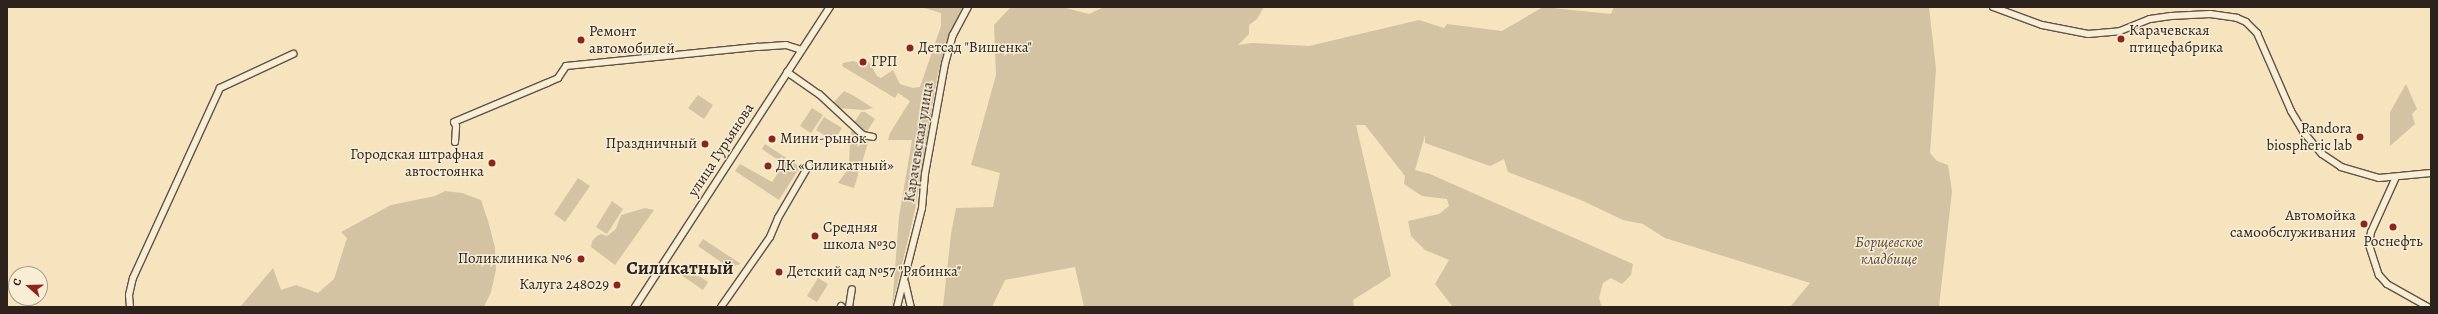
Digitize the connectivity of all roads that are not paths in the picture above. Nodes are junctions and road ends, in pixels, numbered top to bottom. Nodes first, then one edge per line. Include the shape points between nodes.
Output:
1 (830, 7) edge
2 (968, 7) edge
3 (1993, 7) edge
4 (801, 50) junction
5 (293, 54) dead end
6 (787, 72) junction
7 (873, 137) dead end
8 (455, 142) dead end
9 (809, 165) dead end
10 (2431, 173) edge
11 (2396, 177) junction
12 (905, 280) junction
13 (852, 289) dead end
14 (130, 307) edge
15 (635, 307) edge
16 (721, 307) edge
17 (849, 307) edge
18 (897, 307) edge
19 (910, 307) edge
20 (2428, 307) edge

1 - 4 street, улица Гурьянова
2 - 12 street, Карачевская улица via 954,35 945,64 925,174 922,208
3 - 11 street via 2042,25 2088,34 2120,31 2150,19 2170,16 2210,14 2237,18 2246,22 2257,33 2291,111 2305,134 2322,154 2341,167 2360,174 2379,178
4 - 6 street, улица Гурьянова
4 - 8 street via 786,45 566,66 558,78 454,122
5 - 14 street via 220,88 133,278 129,295
6 - 7 street via 819,94 863,135
6 - 15 street, улица Гурьянова
9 - 16 street via 778,218 770,237
10 - 11 street
11 - 20 street via 2371,232 2370,245 2379,275 2387,284
12 - 18 street, Карачевская улица
12 - 19 street
13 - 17 street

